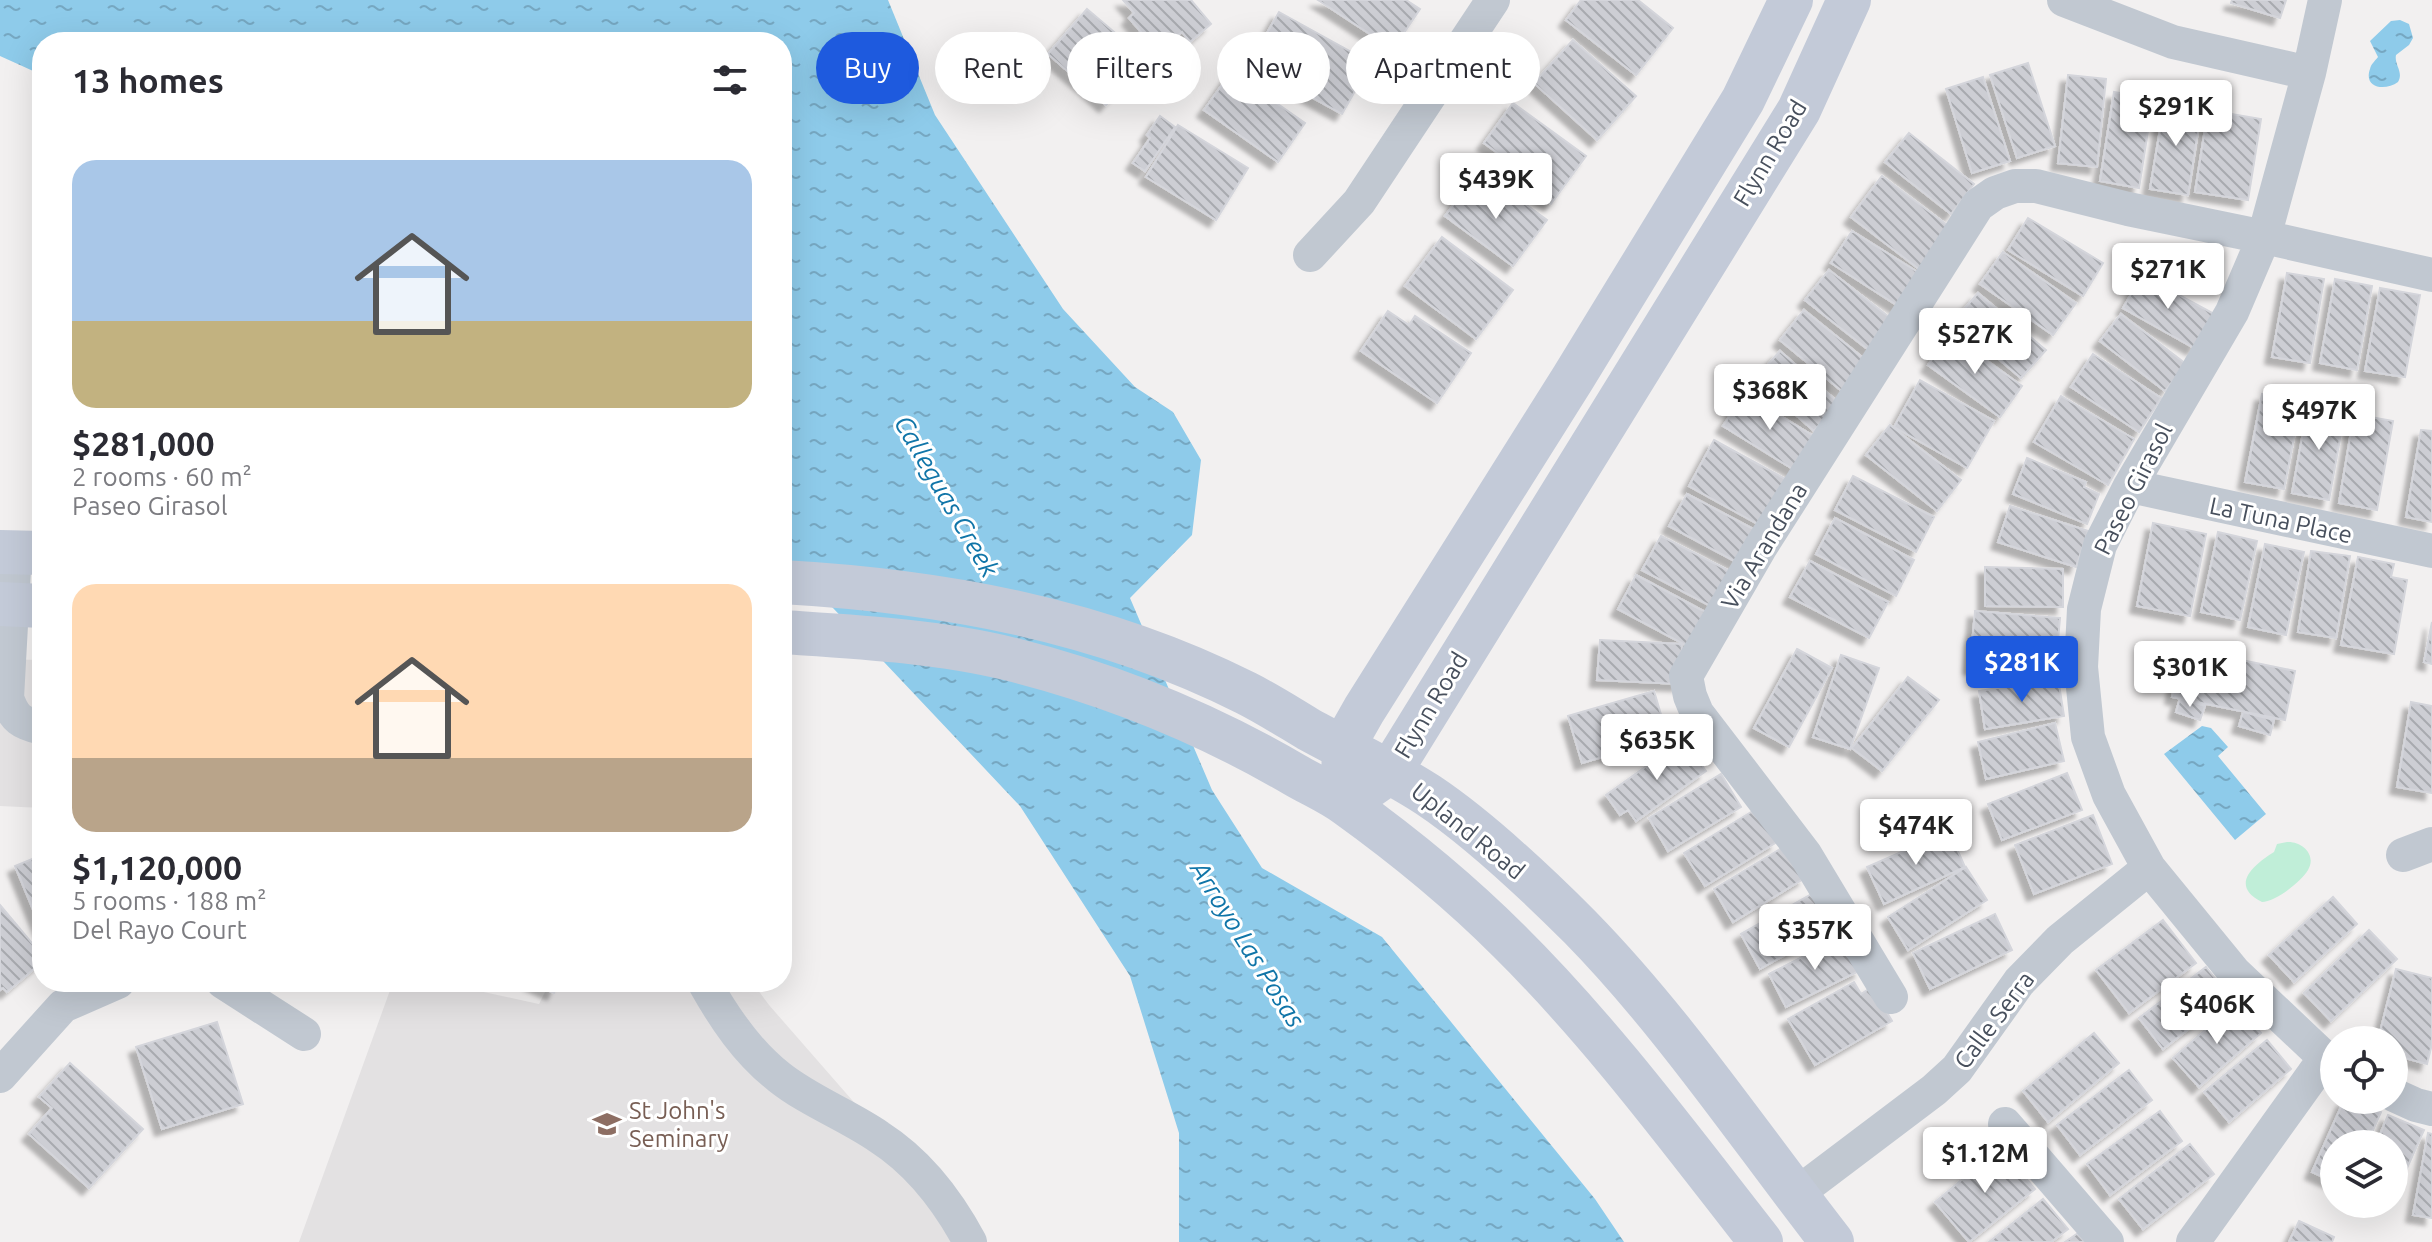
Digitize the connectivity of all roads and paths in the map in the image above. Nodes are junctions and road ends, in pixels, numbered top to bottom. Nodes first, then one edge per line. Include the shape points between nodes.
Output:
1 (1493, 0) edge
2 (1791, 0) edge
3 (1849, 0) edge
4 (2064, 0) edge
5 (2325, 0) edge
6 (2309, 73) junction
7 (2264, 237) junction
8 (1310, 255) dead end
9 (2432, 275) edge
10 (2130, 486) junction
11 (2432, 551) edge
12 (19, 552) edge
13 (792, 582) edge
14 (18, 605) edge
15 (792, 633) edge
16 (32, 726) edge
17 (1343, 747) junction
18 (1390, 772) junction
19 (1345, 803) junction
20 (2149, 868) junction
21 (95, 992) edge
22 (239, 992) edge
23 (710, 992) edge
24 (1891, 997) dead end
25 (304, 1034) dead end
26 (2320, 1052) edge
27 (2320, 1074) edge
28 (0, 1076) edge
29 (2408, 1101) edge
30 (2432, 1109) edge
31 (2005, 1124) dead end
32 (1795, 1195) junction
33 (970, 1242) edge
34 (1761, 1242) edge
35 (1832, 1242) edge
36 (2107, 1242) edge
37 (2193, 1242) edge

1 - 8 street via 1359,202
2 - 17 main road via 1743,100
3 - 18 main road, Flynn Road via 1799,110
4 - 6 street via 2173,42
5 - 6 street, Paseo Girasol
6 - 7 street, Paseo Girasol
7 - 9 street, Via Arandana
7 - 10 street, Paseo Girasol via 2232,312
7 - 24 street, Via Arandana via 2036,186 2015,186 1978,205 1692,662 1686,676 1697,713 1805,854
10 - 11 street, La Tuna Place
10 - 20 street, Paseo Girasol via 2100,545 2084,609 2081,667 2088,737 2109,795
12 - 14 street
13 - 17 main road, Upland Road via 923,594 1065,624 1197,671
14 - 16 street via 7,698 12,713
15 - 19 main road via 882,639 1008,658 1089,682 1215,731
17 - 18 main road, Upland Road
17 - 19 main road
18 - 19 main road, Flynn Road
18 - 32 main road, Upland Road via 1460,819 1581,928 1659,1017
19 - 34 main road via 1441,879 1519,951 1645,1095
20 - 26 street, Paseo Girasol via 2234,972
20 - 32 street, Calle Serra via 2060,940 2019,982 1957,1069
21 - 28 street via 63,1006
22 - 25 street
23 - 33 street via 745,1045 780,1078 881,1138 921,1171
27 - 37 street
29 - 30 street
31 - 36 street
32 - 35 main road, Upland Road

